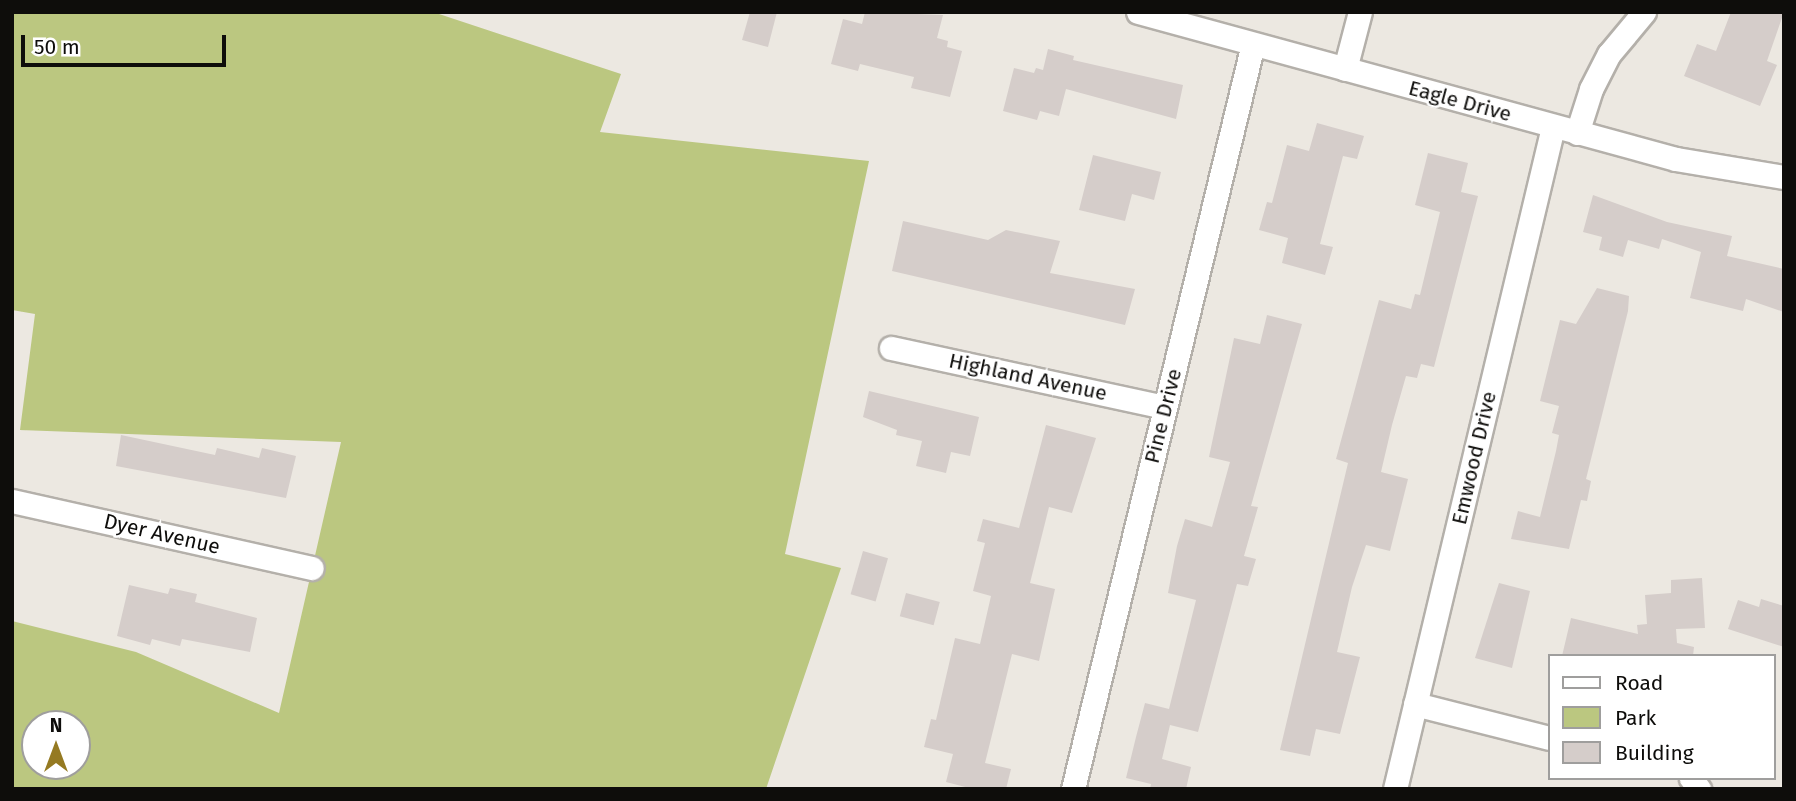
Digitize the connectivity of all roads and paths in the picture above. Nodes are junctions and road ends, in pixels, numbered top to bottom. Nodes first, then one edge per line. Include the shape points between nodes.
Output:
1 (1138, 12) edge
2 (1360, 12) edge
3 (1644, 12) edge
4 (1253, 44) junction
5 (1345, 69) junction
6 (1553, 127) junction
7 (1577, 133) junction
8 (1784, 177) edge
9 (891, 348) dead end
10 (1166, 407) junction
11 (12, 501) edge
12 (312, 568) dead end
13 (1415, 704) junction
14 (1548, 738) edge
15 (1073, 789) edge
16 (1395, 789) edge

1 - 4 street, Eagle Drive
2 - 5 street
3 - 7 street via 1609,54 1591,89
4 - 5 street, Eagle Drive
4 - 10 street, Pine Drive
5 - 6 street, Eagle Drive
6 - 7 street, Eagle Drive
6 - 13 street, Emwood Drive
7 - 8 street, Eagle Drive via 1676,159
9 - 10 street, Highland Avenue
10 - 15 street, Pine Drive
11 - 12 street, Dyer Avenue
13 - 14 street
13 - 16 street, Emwood Drive

